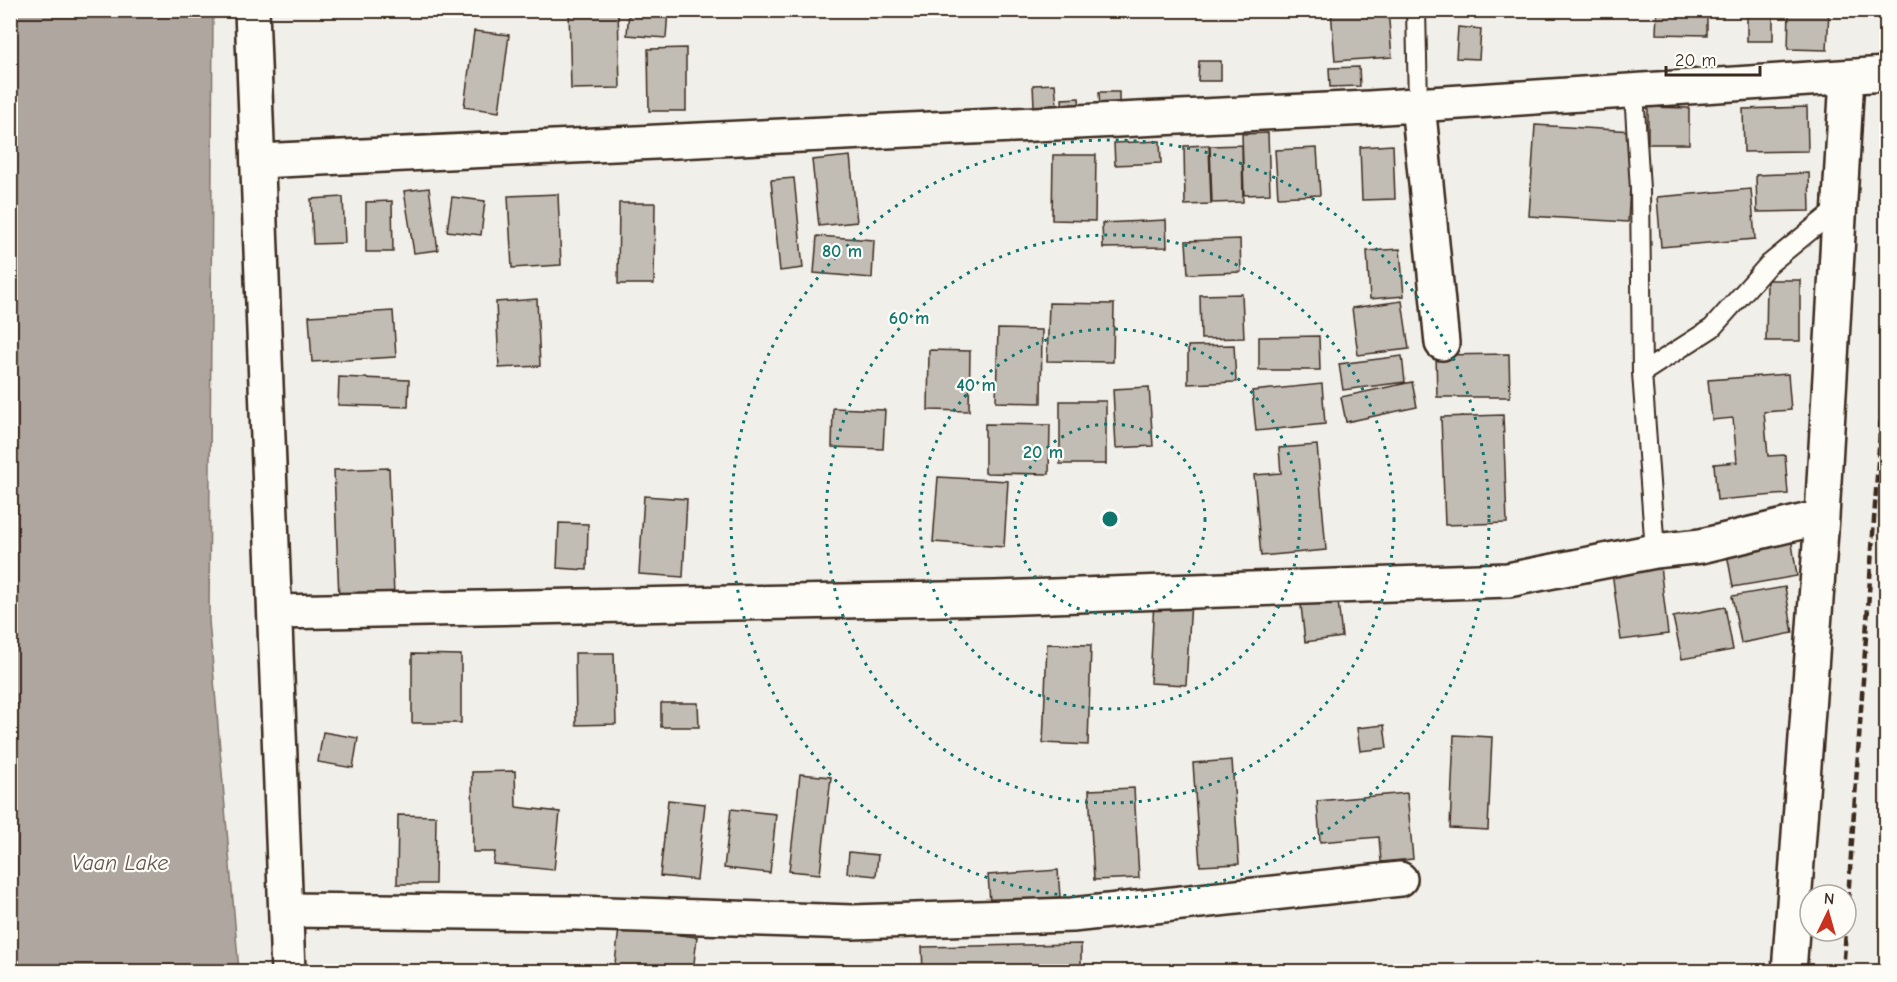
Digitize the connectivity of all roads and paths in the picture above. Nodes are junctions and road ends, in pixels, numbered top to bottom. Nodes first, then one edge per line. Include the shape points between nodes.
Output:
1 (252, 10) edge
2 (1416, 10) edge
3 (1887, 74) edge
4 (1847, 77) junction
5 (1634, 92) junction
6 (1418, 104) junction
7 (258, 161) junction
8 (1838, 208) junction
9 (1442, 343) dead end
10 (1642, 373) junction
11 (1822, 517) junction
12 (1655, 551) junction
13 (275, 612) junction
14 (1400, 879) dead end
15 (286, 910) junction
16 (288, 972) edge
17 (1789, 972) edge

1 - 7 street
2 - 6 lane
3 - 4 street
4 - 5 street
4 - 8 street
5 - 6 street
5 - 10 lane via 1640,189
6 - 7 street
6 - 9 street
7 - 13 street
8 - 10 lane via 1768,264 1712,328
8 - 11 street
10 - 12 lane
11 - 12 street via 1701,546
11 - 17 street
12 - 13 street via 1508,580 994,598
13 - 15 street
14 - 15 street via 1072,915 852,922 576,913
15 - 16 street

